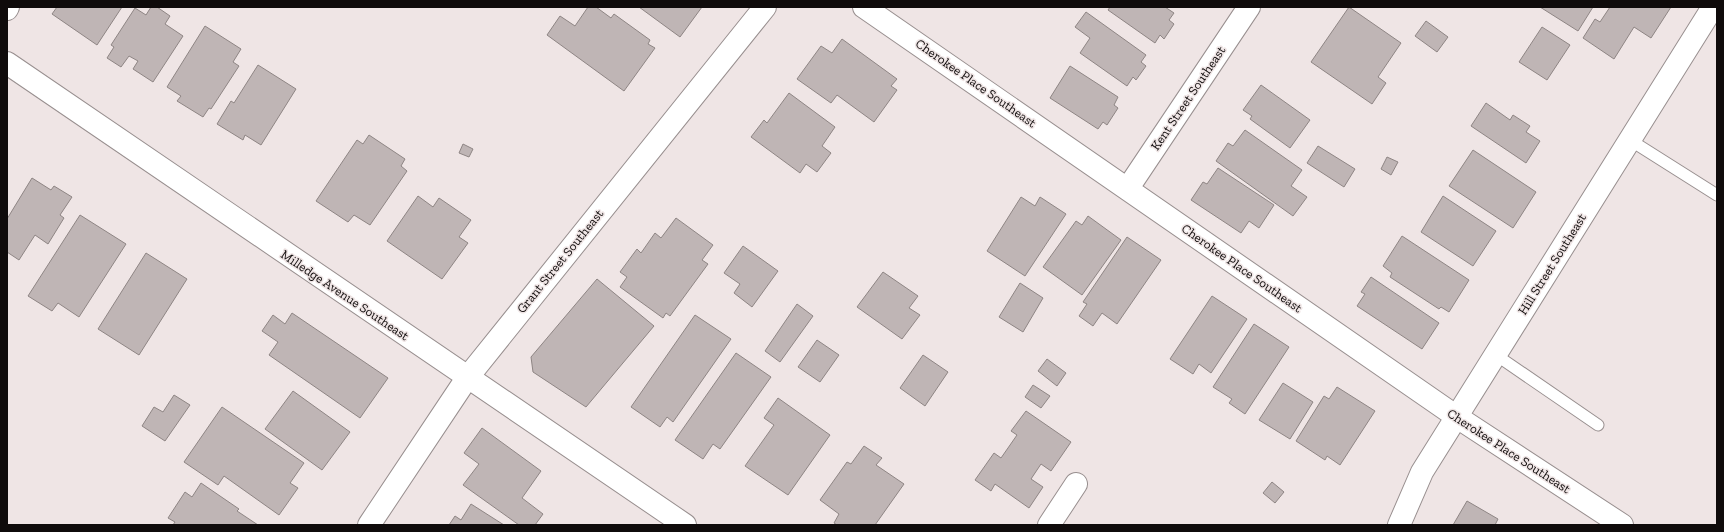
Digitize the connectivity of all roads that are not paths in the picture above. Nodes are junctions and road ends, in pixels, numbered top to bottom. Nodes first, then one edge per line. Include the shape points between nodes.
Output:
1 (765, 7) edge
2 (864, 7) edge
3 (1249, 7) edge
4 (1713, 7) edge
5 (7, 63) edge
6 (1630, 140) junction
7 (1128, 188) junction
8 (1717, 195) edge
9 (1496, 355) junction
10 (466, 378) junction
11 (1457, 417) junction
12 (1598, 425) dead end
13 (1076, 484) dead end
14 (368, 525) edge
15 (685, 525) edge
16 (1049, 525) edge
17 (1399, 525) edge
18 (1622, 525) edge

1 - 10 street, Grant Street Southeast
2 - 7 street, Cherokee Place Southeast
3 - 7 street, Kent Street Southeast
4 - 6 street, Hill Street Southeast
5 - 10 street, Milledge Avenue Southeast
6 - 8 lane
6 - 9 street, Hill Street Southeast
7 - 11 street, Cherokee Place Southeast
9 - 11 street, Hill Street Southeast
9 - 12 lane
10 - 14 street, Grant Street Southeast
10 - 15 street, Milledge Avenue Southeast
11 - 17 street, Hill Street Southeast via 1422,472
11 - 18 street, Cherokee Place Southeast
13 - 16 street

